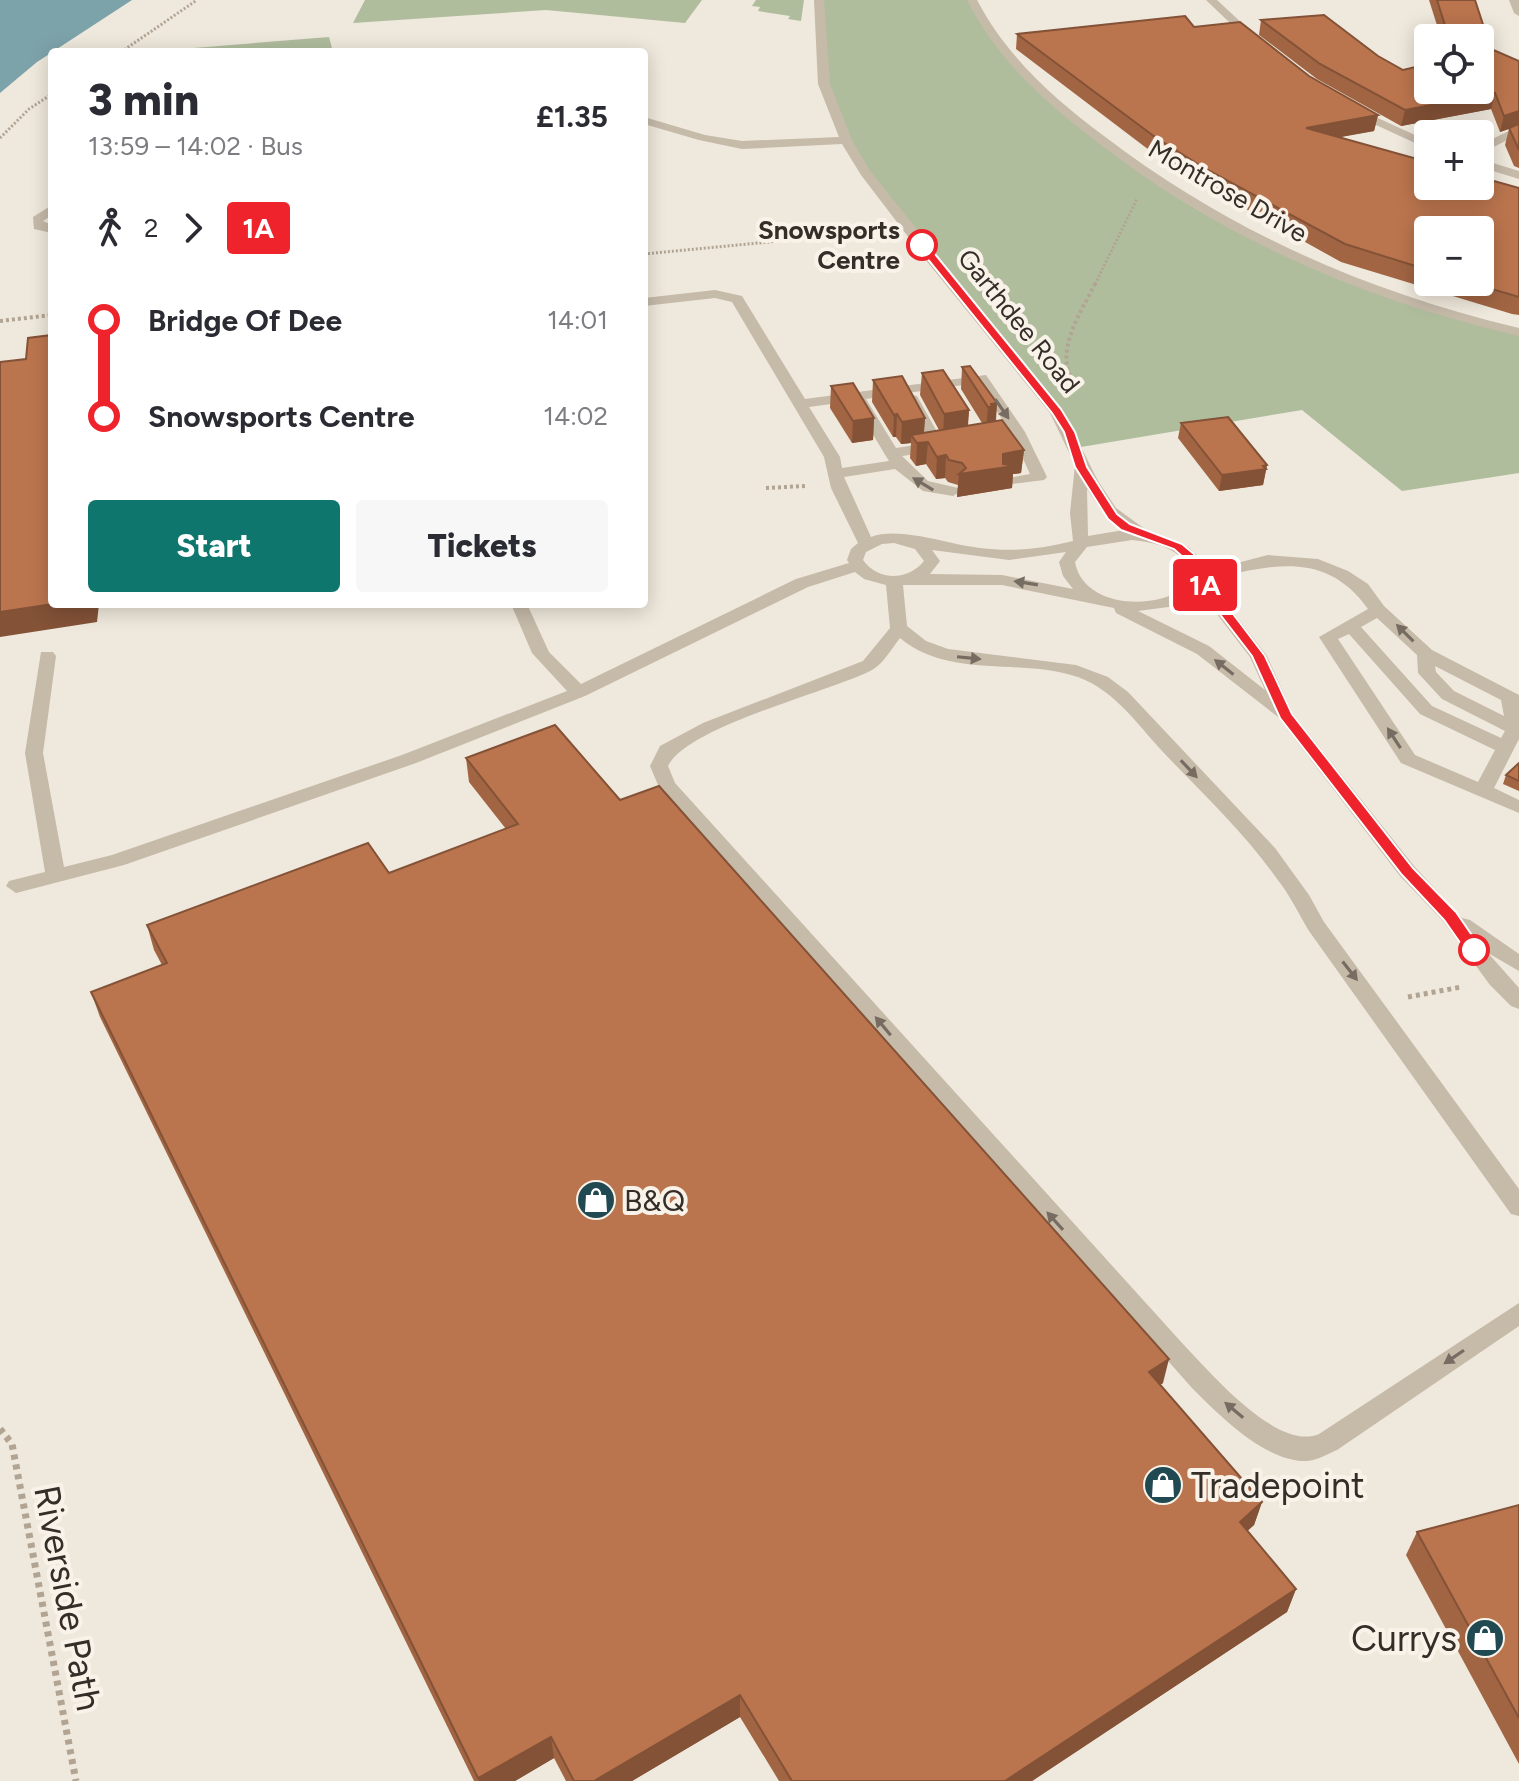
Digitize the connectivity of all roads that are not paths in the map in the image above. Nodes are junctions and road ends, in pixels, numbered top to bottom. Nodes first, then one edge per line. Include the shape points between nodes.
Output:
1 (819, 0) edge
2 (972, 0) edge
3 (1211, 0) edge
4 (1514, 0) edge
5 (1519, 13) edge
6 (1265, 49) edge
7 (1343, 105) edge
8 (648, 121) edge
9 (1519, 129) edge
10 (1414, 138) edge
11 (846, 140) junction
12 (1494, 142) edge
13 (1494, 167) edge
14 (1519, 175) edge
15 (48, 212) edge
16 (48, 228) edge
17 (648, 302) edge
18 (1519, 332) edge
19 (906, 388) junction
20 (857, 395) junction
21 (803, 404) junction
22 (1018, 432) junction
23 (962, 439) junction
24 (895, 459) junction
25 (1081, 467) junction
26 (836, 474) junction
27 (1008, 482) edge
28 (953, 491) edge
29 (1143, 535) junction
30 (910, 541) junction
31 (866, 544) junction
32 (1081, 544) junction
33 (858, 566) junction
34 (1198, 578) junction
35 (900, 580) junction
36 (1102, 600) junction
37 (520, 608) edge
38 (1378, 610) junction
39 (1351, 626) junction
40 (899, 628) junction
41 (1426, 654) junction
42 (47, 656) dead end
43 (579, 692) junction
44 (1515, 700) edge
45 (1285, 715) junction
46 (1515, 729) junction
47 (1504, 747) junction
48 (1483, 791) junction
49 (1519, 807) edge
50 (55, 874) junction
51 (16, 886) dead end
52 (1450, 916) junction
53 (1519, 964) edge
54 (1519, 1001) edge
55 (1519, 1207) edge
56 (1519, 1313) edge

1 - 11 street, Garthdee Road via 824,84
2 - 18 street, Montrose Drive via 989,31 1035,85 1149,177 1271,247 1340,279 1425,310
3 - 6 street
4 - 5 street
7 - 10 street
8 - 11 street via 742,145
9 - 12 street
11 - 25 street, Garthdee Road via 865,172 1057,412
13 - 14 street
15 - 16 street via 37,220 38,226
17 - 21 street via 715,294 737,299
19 - 20 street
19 -> 22 street via 949,388 981,378
19 - 23 street
20 - 21 street
20 - 24 street
21 - 26 street
22 - 23 street
22 - 27 street via 1039,477
23 - 24 street
24 - 26 street
28 -> 24 street via 920,486
25 - 29 street, Garthdee Road via 1113,516
25 - 32 street, Garthdee Road
26 - 31 street
29 - 32 street via 1102,535
29 - 34 street via 1190,556
30 - 31 street via 887,538
30 - 32 street via 1000,556
30 - 35 street via 932,561 928,569
31 - 33 street via 856,554
32 - 36 street, Garthdee Road via 1067,562 1068,572 1075,583
33 - 35 street via 872,576
33 - 43 street via 802,583
34 - 36 street via 1182,598 1165,604
34 - 38 street via 1268,560 1312,562 1362,588
34 - 45 street via 1258,656
36 -> 35 street via 1013,581
35 - 40 street
45 -> 36 street via 1203,650
37 - 43 street via 535,647
38 - 39 street
41 -> 38 street
39 - 47 street via 1426,710
48 -> 39 street via 1408,759 1328,637
40 -> 55 street via 923,646 953,656 1070,670 1090,675 1122,696 1252,835
56 -> 40 street via 1328,1442 1308,1450 1264,1433 1165,1342 667,785 659,766 667,750 709,727 869,665
41 - 44 street
41 - 46 street via 1427,673 1448,695
42 - 50 street via 34,753
43 - 50 street via 409,759 130,856
44 - 46 street
45 - 52 street via 1407,871
46 - 47 street
47 - 48 street
48 - 49 street
50 - 51 street
52 - 53 street
52 - 54 street

